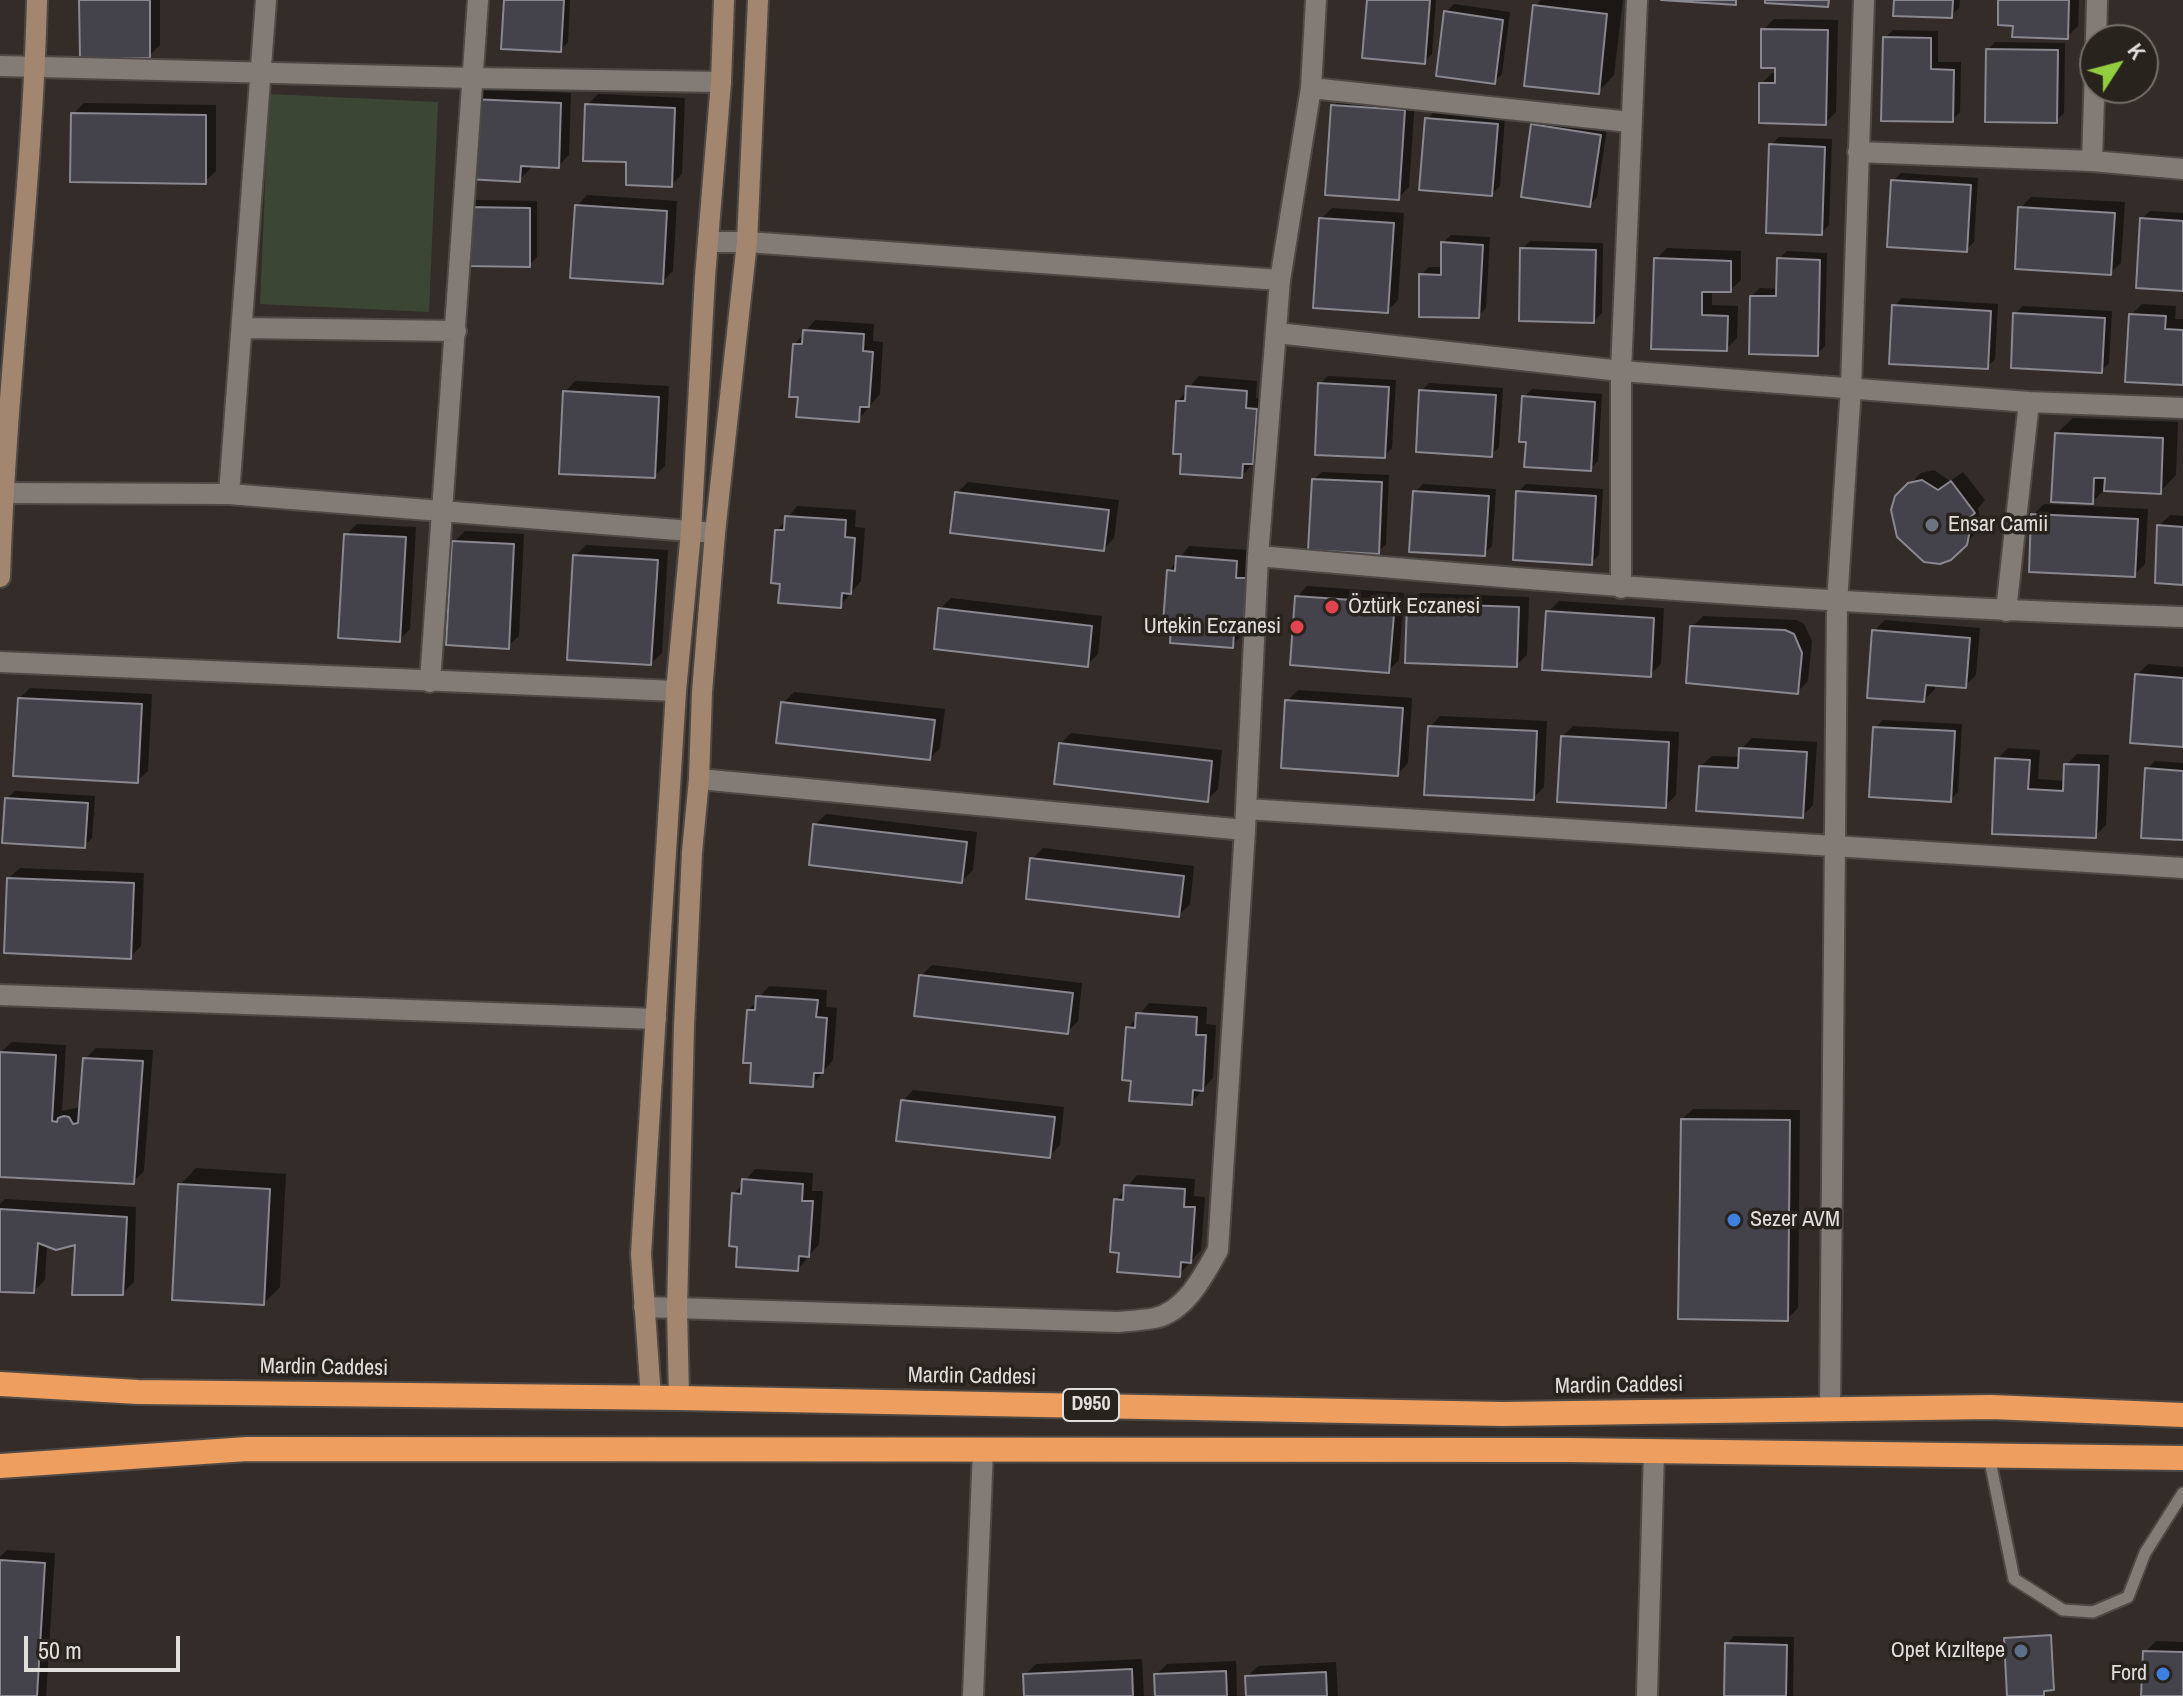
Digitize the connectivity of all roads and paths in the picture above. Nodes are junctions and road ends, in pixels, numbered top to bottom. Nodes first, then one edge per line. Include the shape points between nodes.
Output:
1 (37, 0) edge
2 (266, 0) edge
3 (478, 0) edge
4 (724, 0) edge
5 (758, 0) edge
6 (1316, 0) edge
7 (1637, 0) edge
8 (1864, 0) edge
9 (2097, 0) edge
10 (2096, 24) edge
11 (0, 66) edge
12 (35, 67) junction
13 (261, 73) junction
14 (472, 78) junction
15 (721, 82) junction
16 (1311, 88) junction
17 (2094, 104) edge
18 (1630, 122) junction
19 (1858, 152) junction
20 (2092, 161) junction
21 (2183, 169) edge
22 (708, 242) junction
23 (747, 242) junction
24 (1280, 280) junction
25 (242, 328) junction
26 (456, 331) junction
27 (1277, 333) junction
28 (1621, 371) junction
29 (1851, 387) junction
30 (2029, 402) junction
31 (2183, 408) edge
32 (1, 494) edge
33 (229, 494) junction
34 (444, 511) junction
35 (691, 532) junction
36 (715, 533) junction
37 (1258, 556) junction
38 (0, 577) edge
39 (1621, 588) junction
40 (1837, 603) junction
41 (2006, 611) junction
42 (2183, 617) edge
43 (0, 662) edge
44 (430, 682) junction
45 (676, 691) junction
46 (699, 779) junction
47 (1246, 809) junction
48 (1245, 830) junction
49 (1836, 844) junction
50 (2183, 868) edge
51 (0, 995) edge
52 (656, 1019) junction
53 (644, 1307) junction
54 (677, 1308) junction
55 (0, 1384) edge
56 (651, 1398) junction
57 (679, 1398) junction
58 (1830, 1409) junction
59 (2183, 1415) edge
60 (983, 1449) junction
61 (1654, 1451) junction
62 (1989, 1455) junction
63 (2183, 1458) edge
64 (0, 1466) edge
65 (2183, 1493) edge
66 (973, 1696) edge
67 (1647, 1696) edge

1 - 12 street
2 - 13 street
3 - 14 street
4 - 15 street
5 - 23 street
6 - 16 street
7 - 18 street
8 - 19 street
9 - 10 street
11 - 12 street
12 - 13 street
12 - 32 street
13 - 14 street
13 - 25 street
14 - 15 street
14 - 26 street
15 - 22 street
16 - 18 street
16 - 24 street
17 - 20 street
18 - 28 street
19 - 20 street
19 - 29 street
20 - 21 street
22 - 23 street
22 - 35 street
23 - 24 street
23 - 36 street
24 - 27 street
25 - 26 street
25 - 33 street
26 - 34 street
27 - 28 street
27 - 37 street
28 - 29 street
28 - 39 street
29 - 30 street
29 - 40 street
30 - 31 street
30 - 41 street
32 - 33 street
32 - 38 street
33 - 34 street
34 - 35 street
34 - 44 street
35 - 36 street
35 - 45 street
36 - 46 street
37 - 39 street
37 - 47 street
39 - 40 street
40 - 41 street
40 - 49 street
41 - 42 street
43 - 44 street
44 - 45 street
45 - 52 street
46 - 48 street
46 - 54 street via 684,1027
47 - 48 street
47 - 49 street
48 - 54 street via 1218,1250 1196,1289 1176,1306 1159,1317 1118,1322
49 - 50 street
49 - 58 street
51 - 52 street
52 - 53 street via 641,1254
53 - 54 street
53 - 56 street
54 - 57 street
55 - 56 highway, Mardin Caddesi / D950 via 138,1392
56 - 57 highway, Mardin Caddesi / D950
57 - 58 highway, Mardin Caddesi / D950 via 1503,1414
58 - 59 highway, Mardin Caddesi / D950 via 1991,1407
60 - 61 highway, D950
60 - 64 highway, D950 via 247,1449
60 - 66 street
61 - 62 highway, D950
61 - 67 street
62 - 63 highway, D950
62 - 65 lane via 2014,1579 2063,1610 2093,1612 2128,1597 2145,1553

